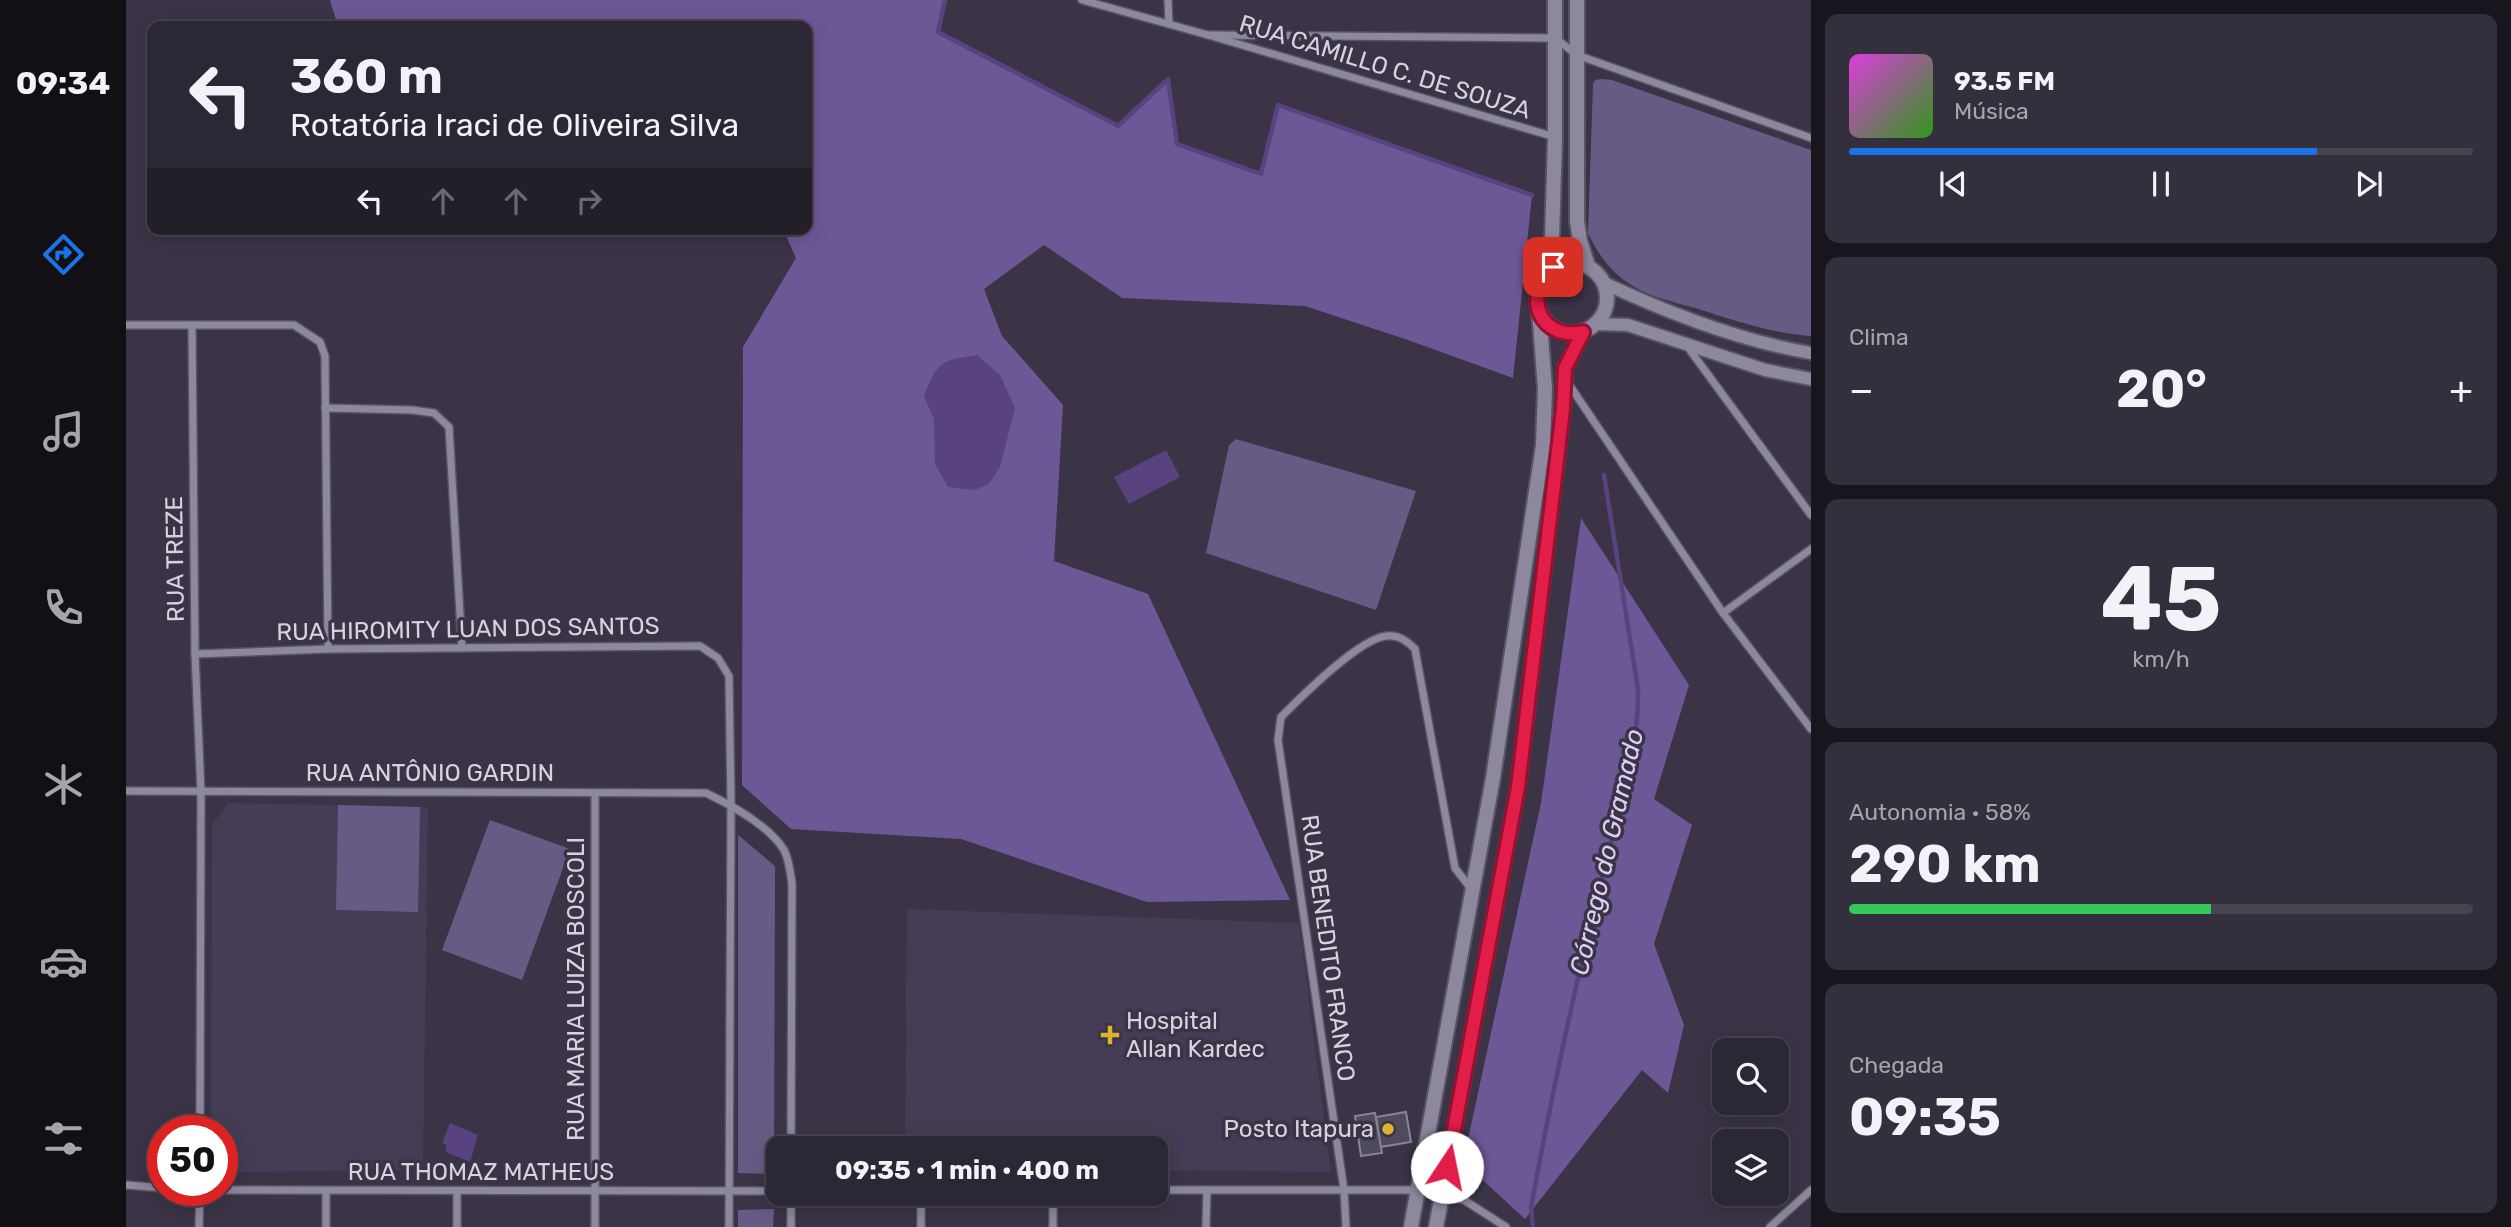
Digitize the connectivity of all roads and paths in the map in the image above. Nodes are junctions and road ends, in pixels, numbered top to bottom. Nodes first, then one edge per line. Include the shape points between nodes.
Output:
1 (1082, 0) edge
2 (1168, 0) edge
3 (1555, 0) edge
4 (1577, 0) edge
5 (1169, 24) junction
6 (1208, 35) junction
7 (1555, 37) junction
8 (1577, 55) junction
9 (1555, 138) junction
10 (1811, 138) edge
11 (1588, 266) junction
12 (1539, 283) junction
13 (1604, 283) junction
14 (1538, 311) junction
15 (1597, 324) junction
16 (126, 325) edge
17 (192, 325) junction
18 (1583, 332) junction
19 (1685, 343) junction
20 (1811, 353) edge
21 (1564, 377) junction
22 (1811, 379) edge
23 (325, 408) junction
24 (1811, 515) edge
25 (1811, 549) edge
26 (1723, 613) junction
27 (462, 648) junction
28 (328, 649) junction
29 (195, 654) junction
30 (1811, 729) edge
31 (126, 792) edge
32 (201, 792) junction
33 (595, 793) junction
34 (731, 804) junction
35 (1472, 891) junction
36 (200, 1115) edge
37 (791, 1136) edge
38 (126, 1185) edge
39 (147, 1187) edge
40 (1168, 1190) edge
41 (1207, 1190) junction
42 (1344, 1190) junction
43 (1417, 1190) junction
44 (1811, 1190) edge
45 (238, 1191) edge
46 (326, 1191) junction
47 (457, 1191) junction
48 (596, 1191) junction
49 (730, 1191) junction
50 (766, 1191) edge
51 (1442, 1194) junction
52 (200, 1206) edge
53 (791, 1206) edge
54 (921, 1206) edge
55 (1053, 1206) edge
56 (199, 1227) edge
57 (326, 1227) edge
58 (457, 1227) edge
59 (595, 1227) edge
60 (729, 1227) edge
61 (791, 1227) edge
62 (921, 1227) edge
63 (1053, 1227) edge
64 (1206, 1227) edge
65 (1346, 1227) edge
66 (1411, 1227) edge
67 (1436, 1227) edge
68 (1506, 1227) edge
69 (1770, 1227) edge

1 - 5 street, RUA CAMILLO C. DE SOUZA
2 - 5 street
3 - 7 main road
4 - 8 main road
5 - 6 street, RUA CAMILLO C. DE SOUZA
6 - 7 street
6 - 9 street, RUA CAMILLO C. DE SOUZA
7 - 8 street
7 - 9 main road
8 - 10 street
8 - 11 main road via 1577,220
9 - 12 main road via 1552,239
11 - 12 main road via 1564,263 1553,267
11 - 13 main road
12 - 14 main road
13 - 15 main road via 1606,307
13 - 20 street via 1737,335
14 - 18 main road via 1556,330
14 - 35 main road via 1545,389 1543,445
15 - 18 main road
15 - 19 street via 1628,325
16 - 17 street
17 - 23 street via 294,325 320,342 325,356
17 - 29 street, RUA TREZE
18 - 21 main road
19 - 22 street via 1765,370
19 - 24 street
21 - 26 street
21 - 51 main road via 1518,787
23 - 27 street via 433,413 449,427
23 - 28 street
25 - 26 street
26 - 30 street
27 - 28 street, RUA HIROMITY LUAN DOS SANTOS
27 - 34 street, RUA HIROMITY LUAN DOS SANTOS via 700,646 718,659 729,676
28 - 29 street, RUA HIROMITY LUAN DOS SANTOS
29 - 32 street, RUA TREZE
31 - 32 street, RUA ANTÔNIO GARDIN
32 - 33 street, RUA ANTÔNIO GARDIN
32 - 36 street, RUA TREZE
33 - 34 street, RUA ANTÔNIO GARDIN via 706,793
33 - 48 street, RUA MARIA LUIZA BOSCOLI
34 - 37 street, RUA ANTÔNIO GARDIN via 786,852 792,883
34 - 49 street
35 - 42 street, RUA BENEDITO FRANCO via 1455,868 1415,649 1402,638 1387,636 1363,644 1281,716 1278,740
35 - 43 main road
38 - 39 street
40 - 41 street
41 - 42 street
41 - 64 street
42 - 43 street
42 - 65 street, RUA BENEDITO FRANCO
43 - 51 street
43 - 66 main road
44 - 69 street
45 - 46 street, RUA THOMAZ MATHEUS
46 - 47 street, RUA THOMAZ MATHEUS
46 - 57 street
47 - 48 street, RUA THOMAZ MATHEUS
47 - 58 street
48 - 49 street, RUA THOMAZ MATHEUS
48 - 59 street, RUA MARIA LUIZA BOSCOLI
49 - 50 street, RUA THOMAZ MATHEUS
49 - 60 street
51 - 67 main road
51 - 68 street via 1464,1200
52 - 56 street
53 - 61 street
54 - 62 street
55 - 63 street

